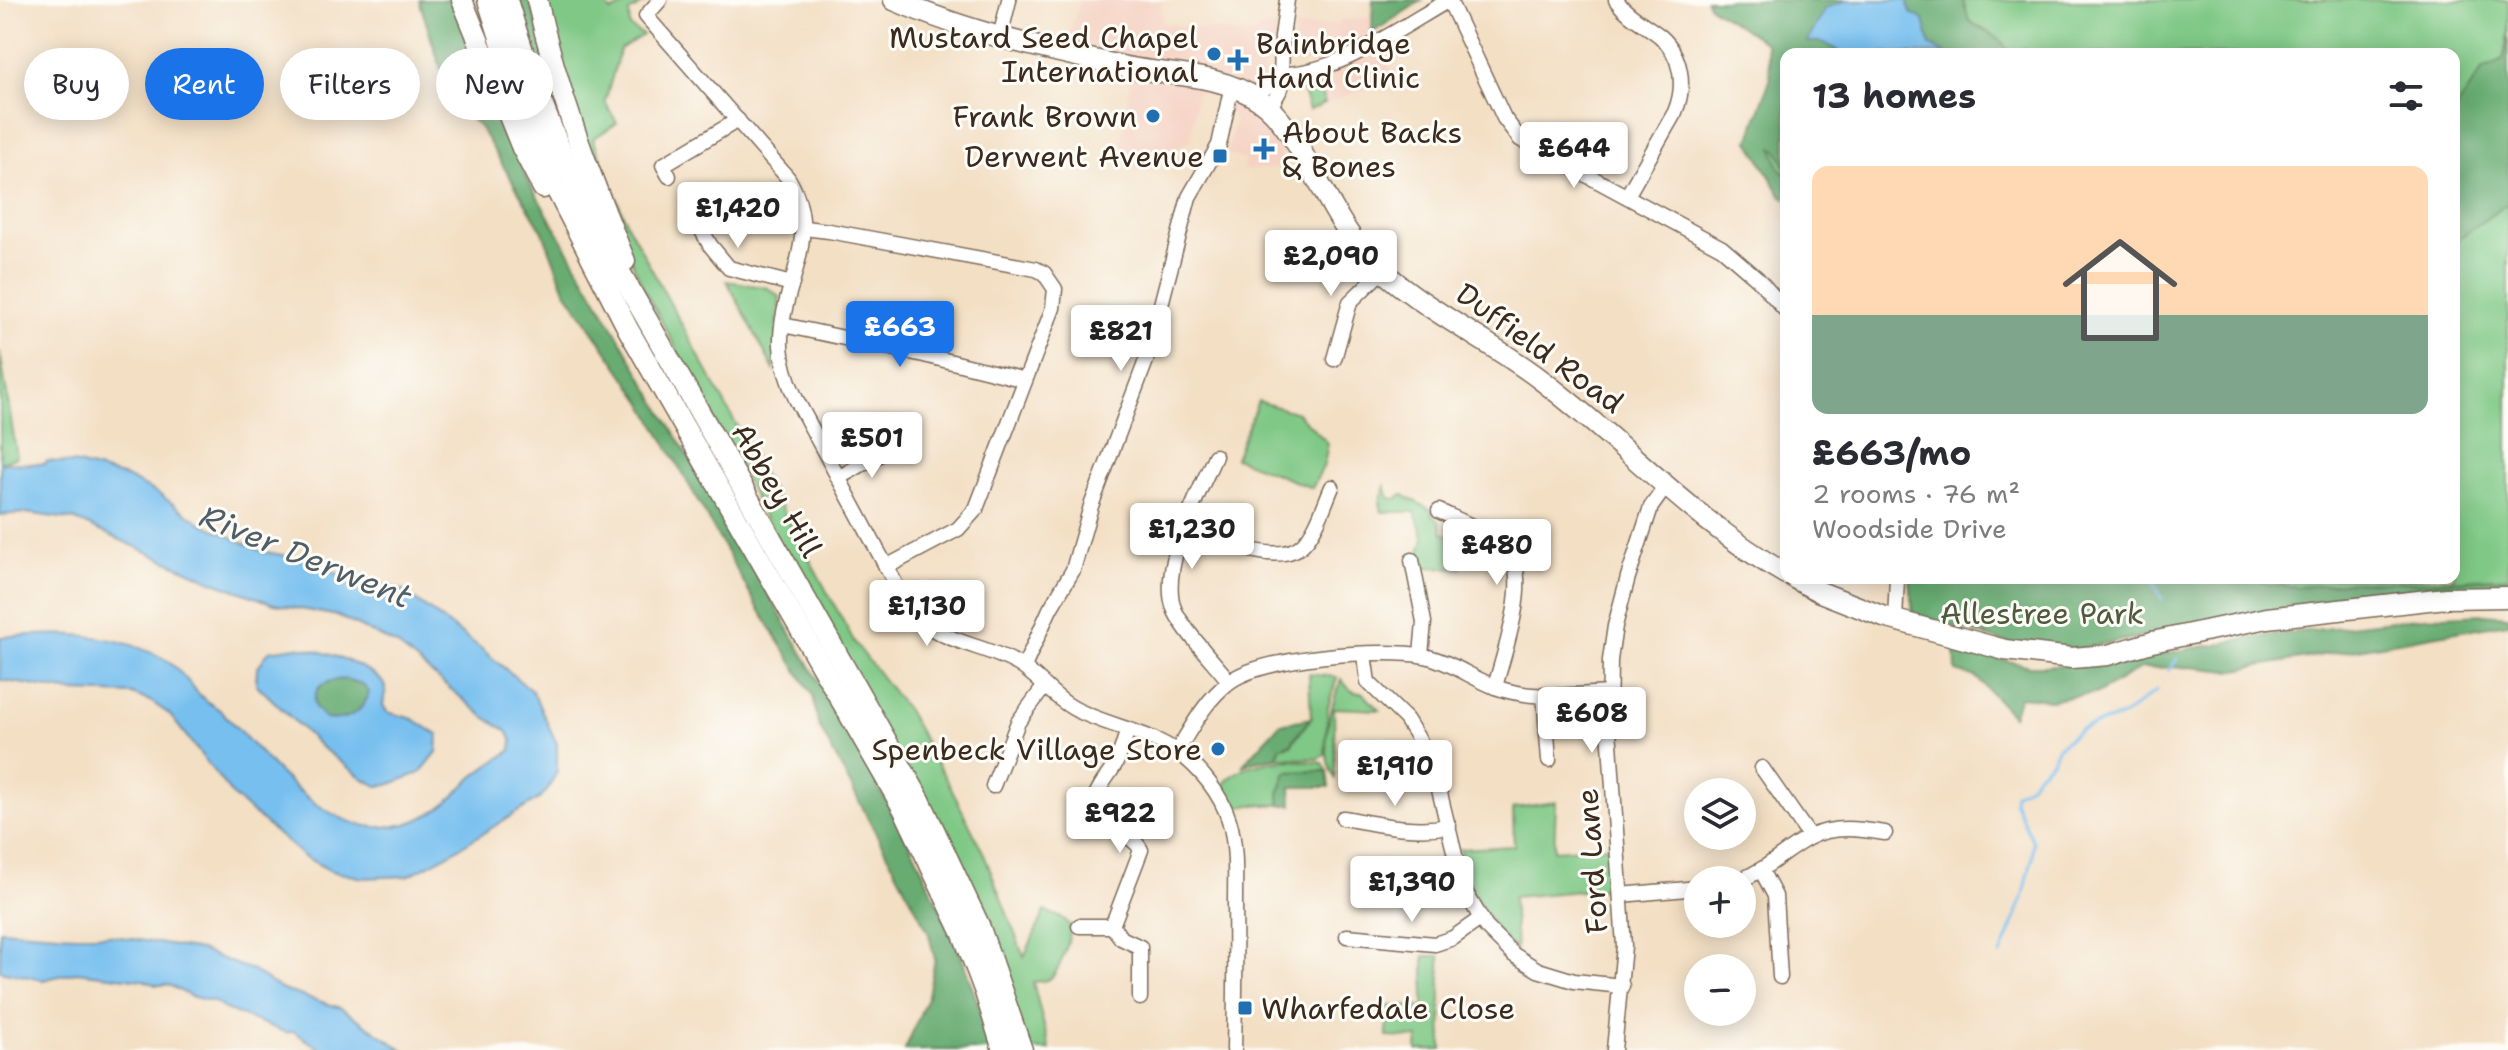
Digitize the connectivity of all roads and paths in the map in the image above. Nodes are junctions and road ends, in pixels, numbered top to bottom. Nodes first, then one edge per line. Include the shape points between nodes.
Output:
1 (462, 0) edge
2 (488, 0) edge
3 (507, 0) edge
4 (537, 0) edge
5 (660, 0) edge
6 (895, 0) edge
7 (1009, 0) edge
8 (1287, 0) edge
9 (1449, 0) edge
10 (1616, 0) edge
11 (1000, 37) junction
12 (1282, 74) junction
13 (1232, 85) junction
14 (1263, 103) junction
15 (738, 120) junction
16 (669, 176) dead end
17 (1627, 196) junction
18 (690, 209) dead end
19 (804, 228) junction
20 (1383, 270) junction
21 (792, 284) junction
22 (1780, 304) edge
23 (783, 325) junction
24 (628, 329) junction
25 (653, 331) junction
26 (1334, 359) dead end
27 (1025, 380) junction
28 (887, 450) dead end
29 (1215, 456) dead end
30 (838, 478) junction
31 (1666, 486) junction
32 (1332, 487) dead end
33 (1445, 518) dead end
34 (1186, 525) junction
35 (886, 567) junction
36 (1780, 570) edge
37 (1399, 577) dead end
38 (1806, 584) edge
39 (1897, 584) edge
40 (2508, 597) edge
41 (1895, 620) junction
42 (1364, 655) junction
43 (1421, 655) junction
44 (1024, 667) junction
45 (1229, 681) junction
46 (1044, 687) junction
47 (1495, 687) junction
48 (1608, 693) junction
49 (1544, 694) junction
50 (1127, 731) junction
51 (1177, 751) junction
52 (1549, 760) dead end
53 (1762, 768) dead end
54 (993, 786) dead end
55 (1343, 818) dead end
56 (1449, 826) junction
57 (1885, 833) dead end
58 (1810, 837) junction
59 (1761, 870) junction
60 (1756, 872) edge
61 (1684, 889) edge
62 (1621, 895) junction
63 (1480, 919) junction
64 (1079, 926) dead end
65 (1112, 926) junction
66 (1347, 936) dead end
67 (1780, 977) dead end
68 (1622, 986) junction
69 (1140, 998) dead end
70 (1003, 1050) edge
71 (1022, 1050) edge
72 (1234, 1050) edge
73 (1614, 1050) edge

1 - 24 highway via 522,148 564,228
2 - 24 highway, Abbey Hill via 555,187
3 - 25 highway, Abbey Hill via 557,147
4 - 25 highway via 575,137
5 - 15 street via 646,16
6 - 11 highway, Duffield Road
7 - 11 street
8 - 12 street
9 - 12 street via 1362,51
9 - 17 street via 1515,134
10 - 17 street via 1666,42 1681,81 1675,112
11 - 13 highway, Duffield Road
12 - 14 street via 1262,89
13 - 14 highway, Duffield Road
13 - 44 street via 1219,145 1189,197 1147,358 1091,506 1073,570
14 - 20 highway, Duffield Road via 1294,140 1345,230
15 - 16 street via 663,165
15 - 19 street via 788,178 803,209
17 - 22 street via 1722,248
18 - 21 street via 707,225 710,245 729,268
19 - 21 street
19 - 27 street via 1044,273 1055,298
20 - 26 street via 1350,302
20 - 31 highway, Duffield Road via 1567,400
21 - 23 street
23 - 27 street
23 - 30 street via 782,358 789,386
24 - 70 highway, Abbey Hill via 904,810 963,934
25 - 71 highway, Abbey Hill via 920,800 979,925
27 - 35 street via 970,517 958,529
28 - 30 street
29 - 34 street
30 - 35 street
31 - 36 highway, Duffield Road
31 - 48 street, Ford Lane via 1651,507 1628,577 1615,626
32 - 34 street via 1304,543 1287,553 1258,552
33 - 47 street via 1498,542 1516,565 1515,604
34 - 45 street via 1171,582 1175,611
35 - 44 street via 909,609 926,625
37 - 43 street via 1413,566 1424,622
38 - 41 highway
39 - 41 street
40 - 41 highway via 2446,598 2267,618 2108,655 2072,658 2005,650
42 - 43 street
42 - 45 street via 1301,658 1257,667
42 - 56 street via 1372,688 1406,719 1429,753
43 - 47 street
44 - 46 street
45 - 51 street via 1208,702
46 - 50 street via 1073,708
46 - 54 street via 1018,722
47 - 49 street
48 - 49 street
48 - 62 street, Ford Lane
49 - 52 street
50 - 51 street
50 - 65 street via 1116,764 1096,795 1103,823 1141,850
51 - 72 street via 1207,780 1230,822
53 - 58 street
55 - 56 street via 1406,829
56 - 63 street via 1463,888
57 - 58 street via 1851,828
58 - 59 street
59 - 60 street
59 - 67 street via 1775,896
61 - 62 street
62 - 68 street, Ford Lane
63 - 66 street via 1435,944
63 - 68 street via 1514,955 1538,970 1574,981
64 - 65 street
65 - 69 street via 1121,938 1140,947
68 - 73 street, Ford Lane

